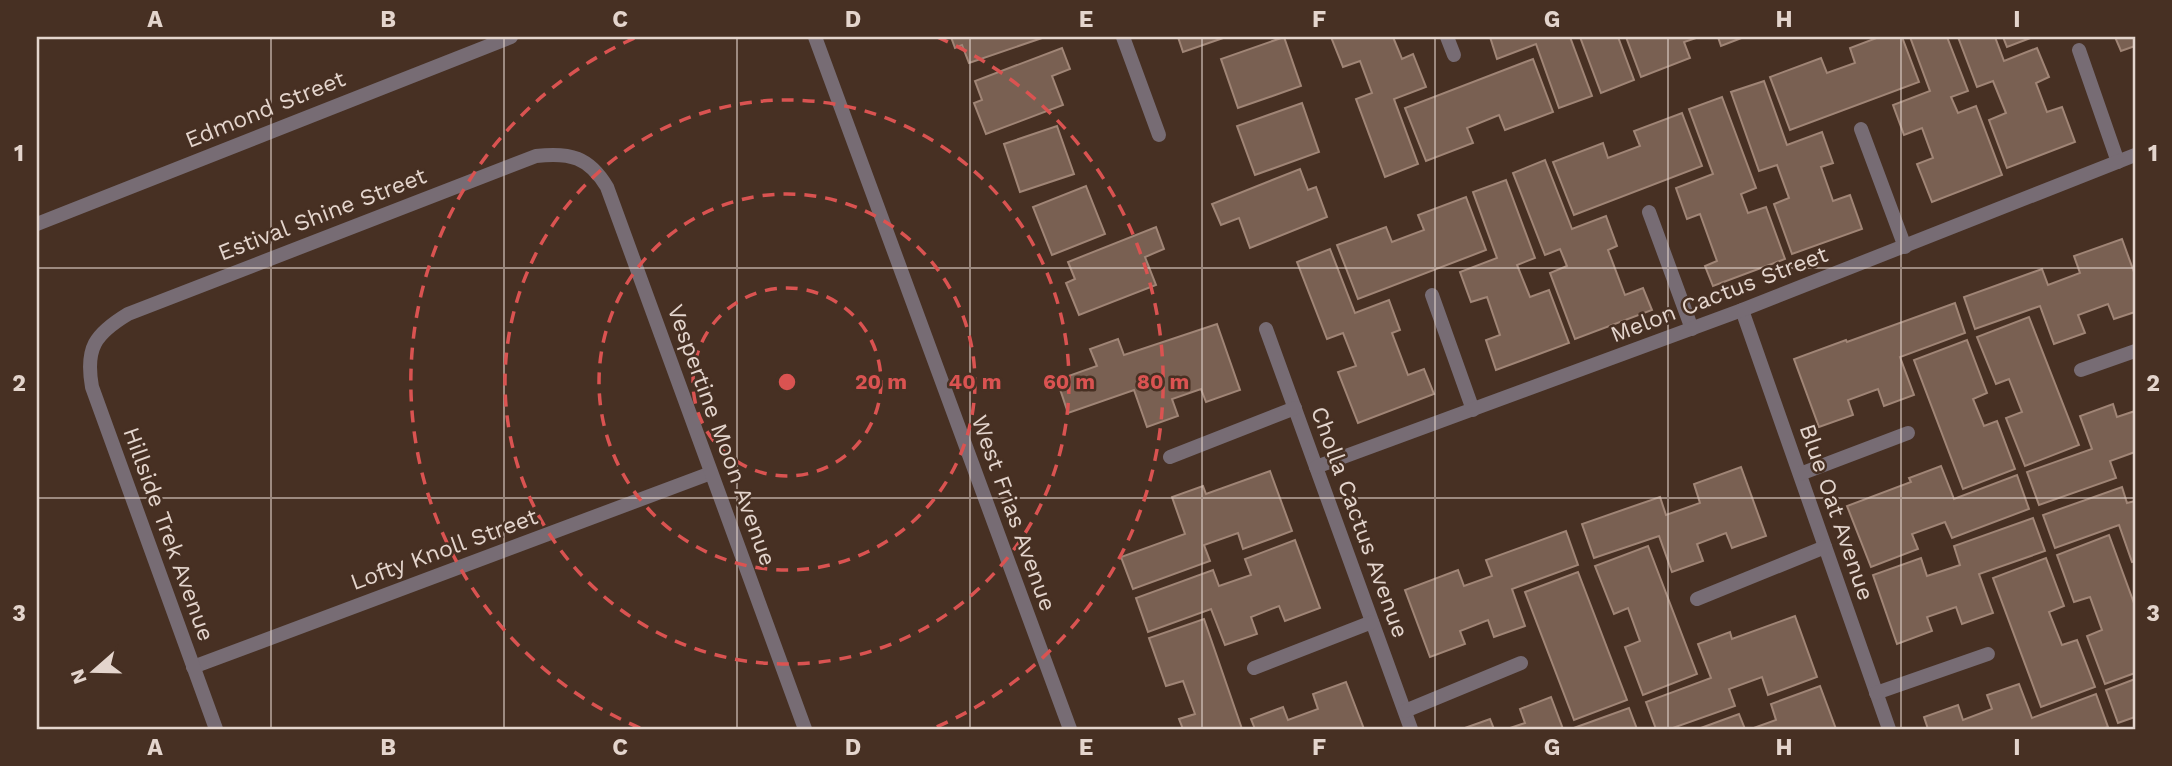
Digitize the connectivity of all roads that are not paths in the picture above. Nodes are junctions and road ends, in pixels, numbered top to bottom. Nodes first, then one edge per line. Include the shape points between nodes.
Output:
1 (511, 37) edge
2 (815, 37) edge
3 (1123, 37) edge
4 (1447, 37) edge
5 (2079, 50) dead end
6 (1454, 55) dead end
7 (1861, 130) dead end
8 (1159, 135) dead end
9 (2135, 155) edge
10 (2118, 162) junction
11 (586, 163) joint
12 (1650, 212) dead end
13 (37, 224) edge
14 (1905, 247) junction
15 (1432, 295) dead end
16 (1742, 310) junction
17 (1692, 329) junction
18 (1266, 330) dead end
19 (2135, 351) edge
20 (90, 352) joint
21 (2081, 370) dead end
22 (1294, 408) junction
23 (1473, 410) junction
24 (1908, 433) dead end
25 (1170, 457) dead end
26 (1316, 467) junction
27 (712, 473) junction
28 (1800, 474) junction
29 (1825, 547) junction
30 (1698, 599) dead end
31 (1372, 622) junction
32 (1988, 654) dead end
33 (1521, 663) dead end
34 (193, 667) junction
35 (1254, 668) dead end
36 (1876, 693) junction
37 (1405, 711) junction
38 (216, 729) edge
39 (805, 729) edge
40 (1070, 729) edge
41 (1411, 729) edge
42 (1889, 729) edge

1 - 13 street, Edmond Street
2 - 40 street, West Frias Avenue
3 - 8 street
4 - 6 street
5 - 10 street
7 - 14 street
9 - 10 street, Melon Cactus Street
10 - 14 street, Melon Cactus Street
11 - 20 street, Estival Shine Street via 568,155 536,156 128,314 108,326
11 - 27 street, Vespertine Moon Avenue via 607,187
12 - 17 street
14 - 16 street, Melon Cactus Street
15 - 23 street
16 - 17 street, Melon Cactus Street
16 - 28 street, Blue Oat Avenue
17 - 23 street, Melon Cactus Street
18 - 22 street, Cholla Cactus Avenue
19 - 21 street
20 - 34 street, Hillside Trek Avenue via 92,387
22 - 25 street
22 - 26 street, Cholla Cactus Avenue
23 - 26 street, Melon Cactus Street
24 - 28 street
26 - 31 street, Cholla Cactus Avenue
27 - 34 street, Lofty Knoll Street
27 - 39 street, Vespertine Moon Avenue
28 - 29 street, Blue Oat Avenue
29 - 30 street
29 - 36 street, Blue Oat Avenue
31 - 35 street
31 - 37 street, Cholla Cactus Avenue
32 - 36 street
33 - 37 street
34 - 38 street, Hillside Trek Avenue
36 - 42 street, Blue Oat Avenue
37 - 41 street, Cholla Cactus Avenue

